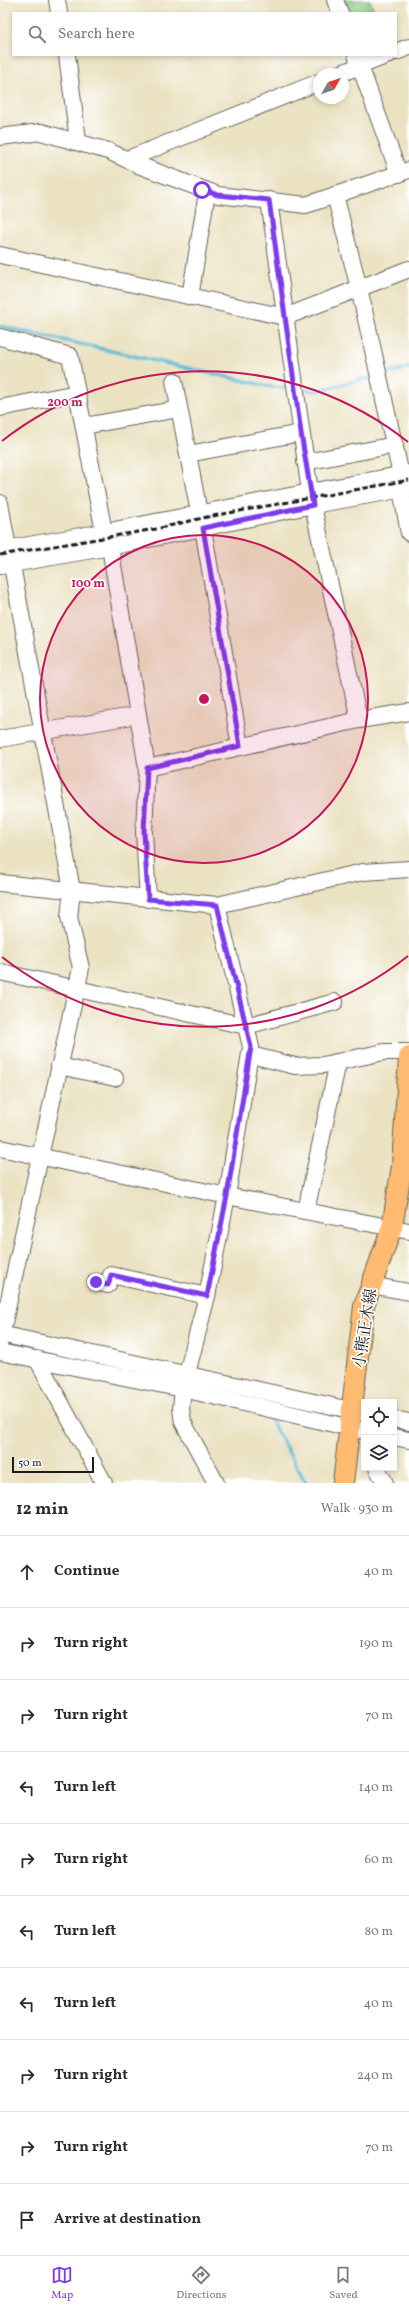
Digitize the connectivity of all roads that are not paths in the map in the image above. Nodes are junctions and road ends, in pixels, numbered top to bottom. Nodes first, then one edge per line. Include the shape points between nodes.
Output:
1 (57, 0) edge
2 (335, 0) edge
3 (59, 12) edge
4 (340, 12) edge
5 (409, 47) edge
6 (397, 52) edge
7 (67, 56) edge
8 (382, 56) edge
9 (358, 60) edge
10 (347, 68) edge
11 (313, 84) edge
12 (0, 137) edge
13 (78, 141) junction
14 (128, 159) junction
15 (404, 172) edge
16 (207, 192) junction
17 (335, 196) junction
18 (269, 200) junction
19 (0, 255) edge
20 (409, 269) edge
21 (359, 288) junction
22 (190, 297) junction
23 (285, 317) junction
24 (0, 337) edge
25 (174, 381) dead end
26 (77, 393) junction
27 (0, 408) edge
28 (180, 408) junction
29 (84, 426) junction
30 (301, 433) junction
31 (395, 445) junction
32 (188, 454) junction
33 (305, 462) junction
34 (405, 481) edge
35 (311, 498) junction
36 (0, 502) edge
37 (201, 520) junction
38 (104, 532) junction
39 (409, 532) edge
40 (110, 547) junction
41 (4, 550) edge
42 (6, 568) edge
43 (409, 712) edge
44 (138, 715) junction
45 (359, 720) junction
46 (42, 731) junction
47 (0, 739) edge
48 (240, 746) junction
49 (147, 768) junction
50 (409, 869) edge
51 (0, 882) edge
52 (72, 890) junction
53 (148, 899) junction
54 (217, 905) junction
55 (0, 972) edge
56 (77, 990) junction
57 (335, 1002) dead end
58 (246, 1026) junction
59 (409, 1052) edge
60 (251, 1055) junction
61 (409, 1057) edge
62 (338, 1062) junction
63 (59, 1066) junction
64 (114, 1078) dead end
65 (0, 1148) edge
66 (39, 1156) junction
67 (406, 1166) edge
68 (227, 1196) junction
69 (306, 1211) junction
70 (400, 1229) edge
71 (96, 1282) dead end
72 (370, 1285) junction
73 (409, 1292) edge
74 (207, 1296) junction
75 (0, 1337) edge
76 (0, 1352) edge
77 (37, 1359) junction
78 (185, 1383) junction
79 (397, 1420) edge
80 (409, 1422) edge
81 (359, 1425) edge
82 (397, 1438) edge
83 (409, 1440) edge
84 (379, 1471) edge
85 (104, 1483) edge
86 (216, 1483) edge
87 (343, 1483) edge
88 (385, 1483) edge

1 - 3 street
2 - 4 street
5 - 6 street
7 - 13 street
8 - 9 street
9 - 10 street
9 - 15 street
11 - 14 street
12 - 13 street via 41,132
13 - 14 street
14 - 16 street
15 - 17 street
16 - 18 street
16 - 22 street
17 - 18 street via 306,205
17 - 21 street
18 - 23 street
19 - 22 street
20 - 21 street
21 - 23 street
21 - 31 street
22 - 23 street
23 - 30 street
24 - 26 street via 70,356
25 - 28 street
26 - 27 street
26 - 29 street
28 - 29 street
28 - 32 street
29 - 38 street
30 - 32 street
30 - 33 street
31 - 33 street
31 - 34 street
32 - 37 street
33 - 35 street
34 - 35 street
34 - 39 street
35 - 37 street
35 - 45 street
36 - 41 street
37 - 38 street
37 - 40 street
37 - 48 street
38 - 41 street
40 - 42 street
40 - 44 street
42 - 46 street
43 - 45 street
44 - 46 street
44 - 49 street
45 - 48 street
46 - 47 street
46 - 52 street
48 - 49 street
49 - 53 street via 144,832
50 - 54 street via 363,872
51 - 52 street
52 - 53 street
52 - 56 street via 69,917 81,968
53 - 54 street
54 - 58 street
55 - 56 street
56 - 58 street
56 - 63 street
57 - 58 street
58 - 60 street
59 - 62 street via 384,1052
60 - 62 street via 295,1066
60 - 68 street
61 - 67 main road, 小熊正木線
62 - 69 street
63 - 64 street
63 - 66 street
65 - 66 street
66 - 68 street
66 - 75 street
67 - 70 main road, 小熊正木線
68 - 69 street
68 - 74 street
69 - 70 street
70 - 72 main road, 小熊正木線
71 - 74 street via 108,1285 111,1275
72 - 73 street
72 - 81 main road, 小熊正木線 via 364,1306
74 - 78 street
75 - 78 street
76 - 77 street
77 - 78 street
77 - 85 street
78 - 81 street
78 - 86 street via 181,1408 183,1422
79 - 80 street
81 - 87 main road, 小熊正木線
82 - 83 street
84 - 88 street

